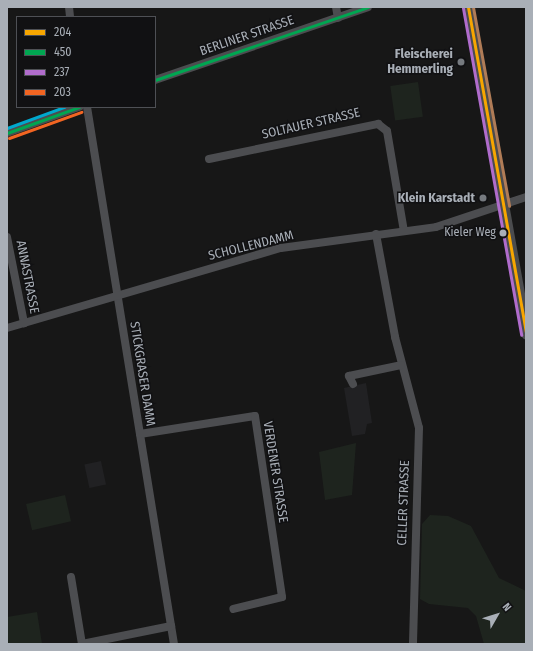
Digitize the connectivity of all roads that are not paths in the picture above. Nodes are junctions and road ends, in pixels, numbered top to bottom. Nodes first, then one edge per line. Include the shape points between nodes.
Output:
1 (336, 7) edge
2 (368, 7) edge
3 (468, 7) edge
4 (338, 18) junction
5 (156, 80) edge
6 (76, 108) edge
7 (87, 108) edge
8 (7, 133) edge
9 (209, 160) dead end
10 (526, 197) edge
11 (504, 207) junction
12 (404, 231) junction
13 (376, 234) junction
14 (7, 237) edge
15 (118, 294) junction
16 (24, 323) junction
17 (7, 328) edge
18 (526, 334) edge
19 (402, 365) junction
20 (353, 384) dead end
21 (140, 434) junction
22 (71, 577) dead end
23 (233, 609) dead end
24 (171, 626) junction
25 (82, 644) edge
26 (174, 644) edge
27 (413, 644) edge

1 - 4 street
2 - 4 street, BERLINER STRASSE
3 - 11 main road
4 - 5 street, BERLINER STRASSE
6 - 8 street
7 - 15 street, STICKGRASER DAMM via 101,208
9 - 12 street, SOLTAUER STRASSE via 378,124 387,131
10 - 11 street
11 - 12 street, SCHOLLENDAMM via 460,222
11 - 18 main road
12 - 13 street, SCHOLLENDAMM
13 - 15 street, SCHOLLENDAMM via 281,248
13 - 19 street, CELLER STRASSE
14 - 16 street, ANNASTRASSE
15 - 16 street, SCHOLLENDAMM
15 - 21 street, STICKGRASER DAMM
16 - 17 street, SCHOLLENDAMM
19 - 20 street via 349,376
19 - 27 street, CELLER STRASSE via 419,428
21 - 23 street, VERDENER STRASSE via 255,416 282,597
21 - 24 street, STICKGRASER DAMM
22 - 25 street
24 - 25 street
24 - 26 street, STICKGRASER DAMM

